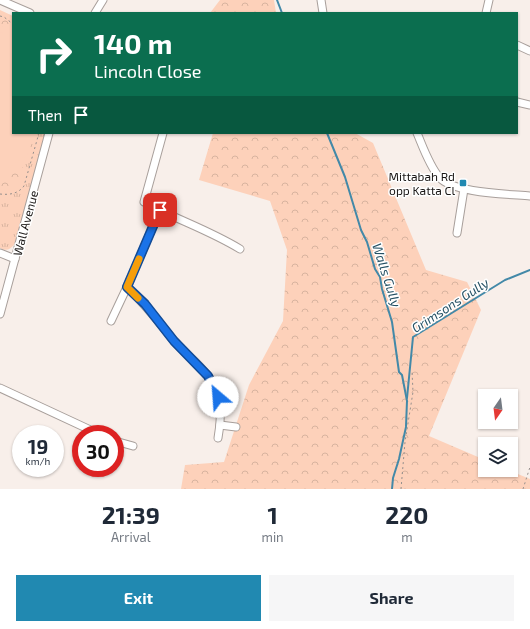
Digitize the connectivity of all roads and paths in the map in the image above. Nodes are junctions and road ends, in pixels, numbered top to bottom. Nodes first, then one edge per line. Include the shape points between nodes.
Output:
1 (0, 0) edge
2 (102, 0) edge
3 (321, 0) edge
4 (489, 0) edge
5 (28, 12) edge
6 (96, 12) edge
7 (323, 12) edge
8 (486, 12) edge
9 (0, 16) edge
10 (12, 23) edge
11 (518, 45) edge
12 (530, 51) edge
13 (518, 102) edge
14 (530, 105) edge
15 (39, 134) edge
16 (49, 134) edge
17 (163, 134) edge
18 (417, 134) edge
19 (464, 189) junction
20 (0, 194) edge
21 (530, 196) edge
22 (160, 210) junction
23 (457, 233) dead end
24 (240, 249) dead end
25 (0, 252) edge
26 (15, 259) junction
27 (127, 287) junction
28 (0, 314) edge
29 (110, 321) dead end
30 (412, 371) dead end
31 (0, 388) edge
32 (80, 425) edge
33 (220, 425) junction
34 (236, 427) dead end
35 (218, 438) dead end
36 (124, 444) edge
37 (133, 446) dead end
38 (530, 467) edge
39 (401, 489) edge
40 (523, 489) edge

1 - 5 street
2 - 6 street
3 - 7 street
4 - 8 street
9 - 10 path via 4,16
11 - 12 street
13 - 14 street
15 - 20 path via 24,186 21,190 8,195
16 - 26 street, Wall Avenue
17 - 22 street via 144,202
18 - 19 street via 439,178 451,186
19 - 21 street
19 - 23 street
22 - 24 street via 220,236
22 - 27 street
25 - 26 street
26 - 28 street, Wall Avenue
27 - 29 street
27 - 33 street via 208,376 218,397 222,418
30 - 39 path
31 - 32 street
33 - 34 street
33 - 35 street
36 - 37 street
38 - 40 path

